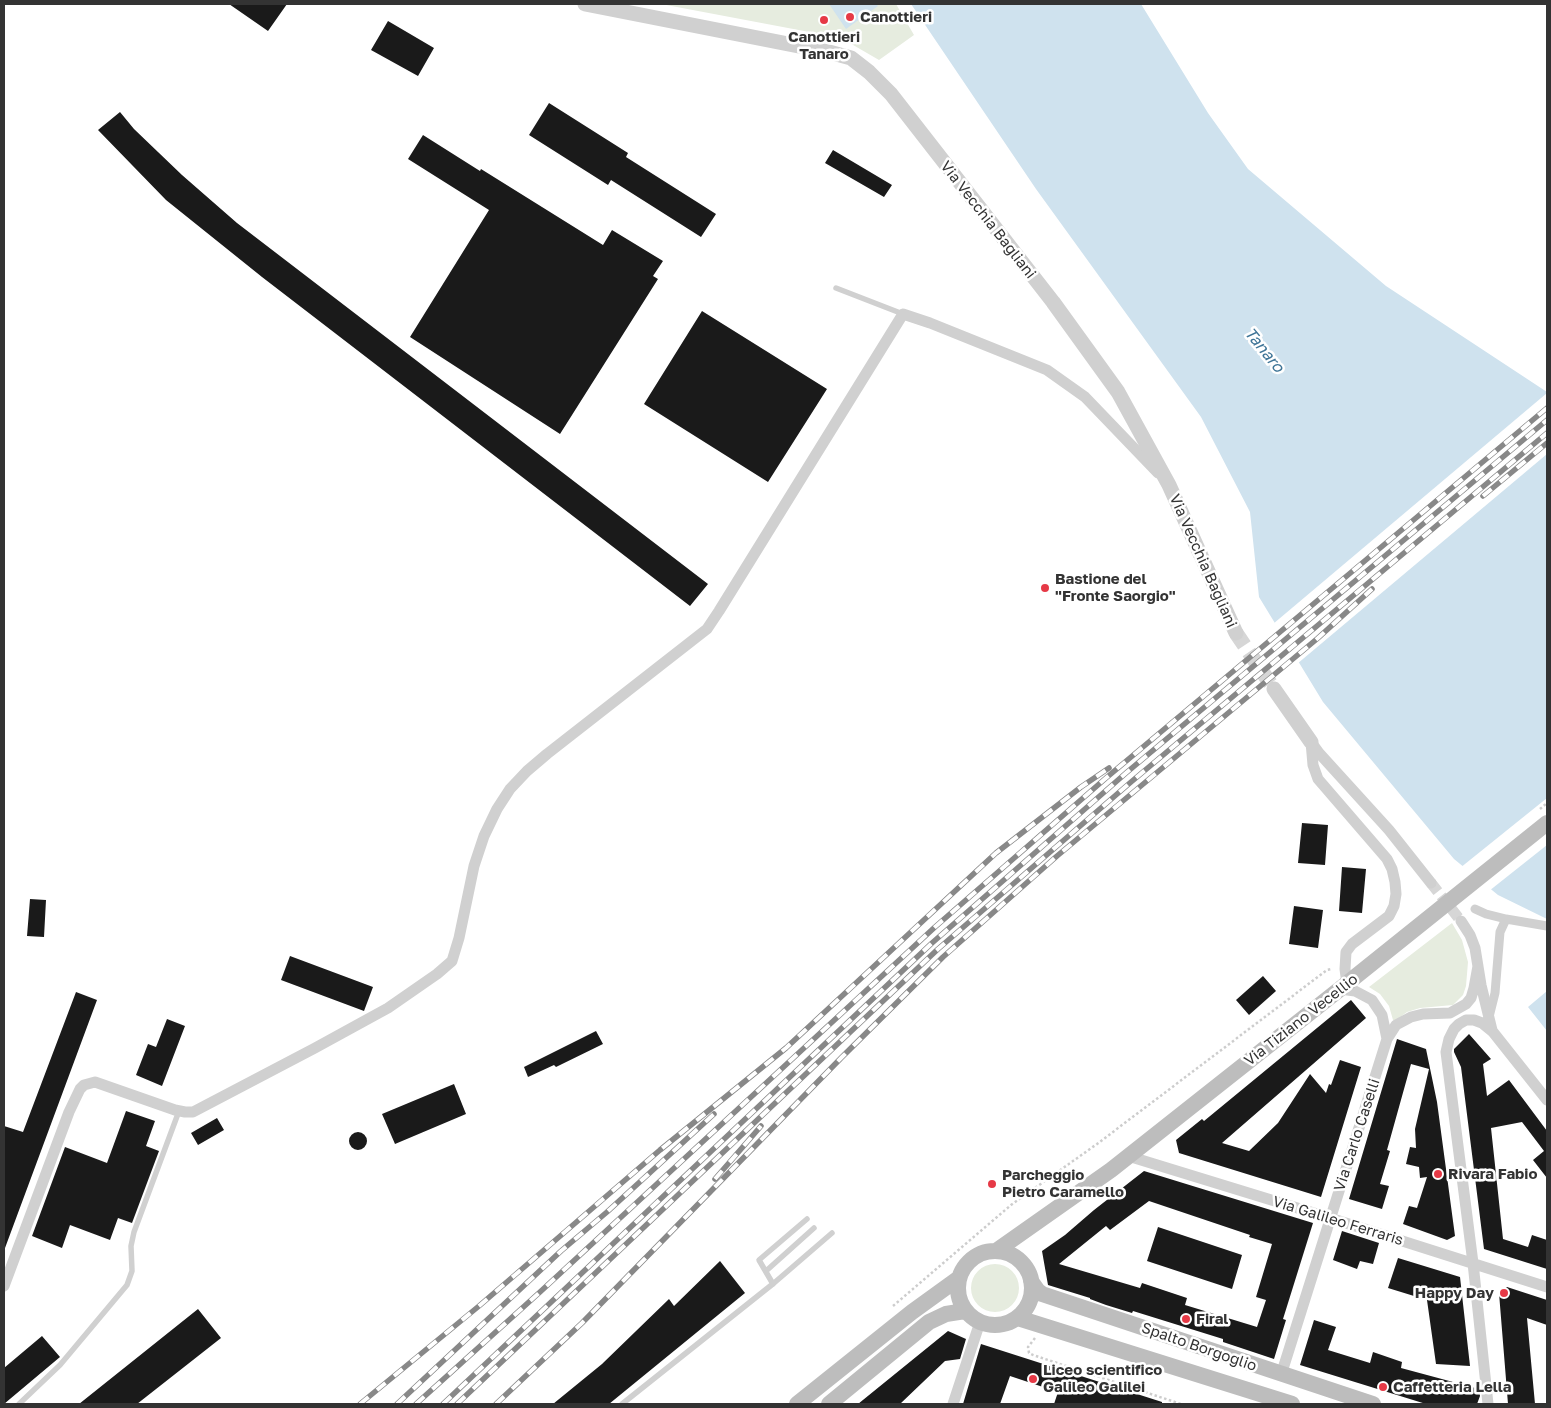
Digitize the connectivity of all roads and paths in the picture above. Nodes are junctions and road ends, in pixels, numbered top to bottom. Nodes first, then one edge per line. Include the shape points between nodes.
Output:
1 (584, 4) edge
2 (836, 288) dead end
3 (904, 314) junction
4 (1169, 485) junction
5 (1236, 634) tunnel mouth
6 (1274, 689) tunnel mouth
7 (1311, 742) junction
8 (1547, 823) edge
9 (1431, 883) tunnel mouth
10 (1475, 909) dead end
11 (1506, 919) junction
12 (1461, 921) tunnel mouth
13 (1547, 926) edge
14 (1478, 966) junction
15 (1344, 981) junction
16 (1488, 1019) junction
17 (1493, 1032) junction
18 (1387, 1039) junction
19 (1547, 1100) edge
20 (180, 1111) junction
21 (1128, 1156) junction
22 (1052, 1213) junction
23 (1330, 1218) junction
24 (807, 1219) dead end
25 (814, 1228) dead end
26 (832, 1233) dead end
27 (996, 1251) junction
28 (1473, 1263) junction
29 (1024, 1266) junction
30 (766, 1270) junction
31 (959, 1278) junction
32 (1031, 1281) junction
33 (773, 1284) junction
34 (4, 1286) edge
35 (1547, 1287) edge
36 (965, 1311) junction
37 (887, 1312) dead end
38 (1018, 1318) junction
39 (980, 1322) junction
40 (1034, 1339) dead end
41 (1281, 1374) junction
42 (1267, 1400) edge
43 (19, 1404) edge
44 (622, 1404) edge
45 (797, 1404) edge
46 (829, 1404) edge
47 (953, 1404) edge
48 (1181, 1404) edge
49 (1292, 1404) edge
50 (1373, 1404) edge
51 (1488, 1404) edge

1 - 4 street, Via Vecchia Bagliani via 829,52 850,58 869,72 891,94 1059,310 1118,392
2 - 3 lane
3 - 4 street via 1047,370 1086,397
3 - 20 street via 707,629 547,754 510,789 497,809 479,850 452,961 409,995 315,1048 193,1112
4 - 5 street, Via Vecchia Bagliani
6 - 7 street
7 - 9 street
7 - 15 street via 1318,779 1387,859 1395,882 1395,900 1389,916 1346,952
8 - 15 main road, Via Tiziano Vecellio
10 - 11 street
11 - 13 street
11 - 16 street via 1500,932 1495,993
12 - 14 street via 1475,948
14 - 16 street
14 - 18 street via 1471,998 1466,1004 1450,1013 1411,1017 1396,1025
15 - 18 street via 1372,1000 1382,1016
15 - 21 main road, Via Tiziano Vecellio
15 - 37 path via 1326,970 1097,1144 1011,1205
16 - 17 street
17 - 19 street
17 - 28 street via 1482,1023 1466,1020 1454,1029 1446,1052
18 - 23 street, Via Carlo Caselli
20 - 34 street via 95,1082 89,1082 80,1089
20 - 43 lane via 134,1232 132,1271 127,1285 60,1365
21 - 22 main road, Via Tiziano Vecellio
21 - 23 street, Via Galileo Ferraris
22 - 27 main road
22 - 29 main road via 1025,1242 1022,1251
23 - 28 street, Via Galileo Ferraris
23 - 41 street, Via Carlo Caselli
24 - 30 lane via 759,1260
25 - 30 lane
26 - 33 lane
27 - 29 main road via 1016,1258
27 - 31 main road via 969,1261
28 - 35 street, Via Galileo Ferraris
28 - 51 street
29 - 32 main road, Spalto Borgoglio
30 - 33 lane
31 - 36 main road via 960,1301
31 - 45 main road
32 - 38 main road via 1029,1301
32 - 41 main road, Spalto Borgoglio via 1043,1294
33 - 44 lane
36 - 39 main road
36 - 46 main road via 946,1314 929,1322
38 - 39 main road via 999,1325
38 - 42 main road, Spalto Borgoglio
39 - 47 street
40 - 48 path via 1028,1347 1033,1355
41 - 50 main road, Spalto Borgoglio
42 - 49 main road, Spalto Borgoglio

